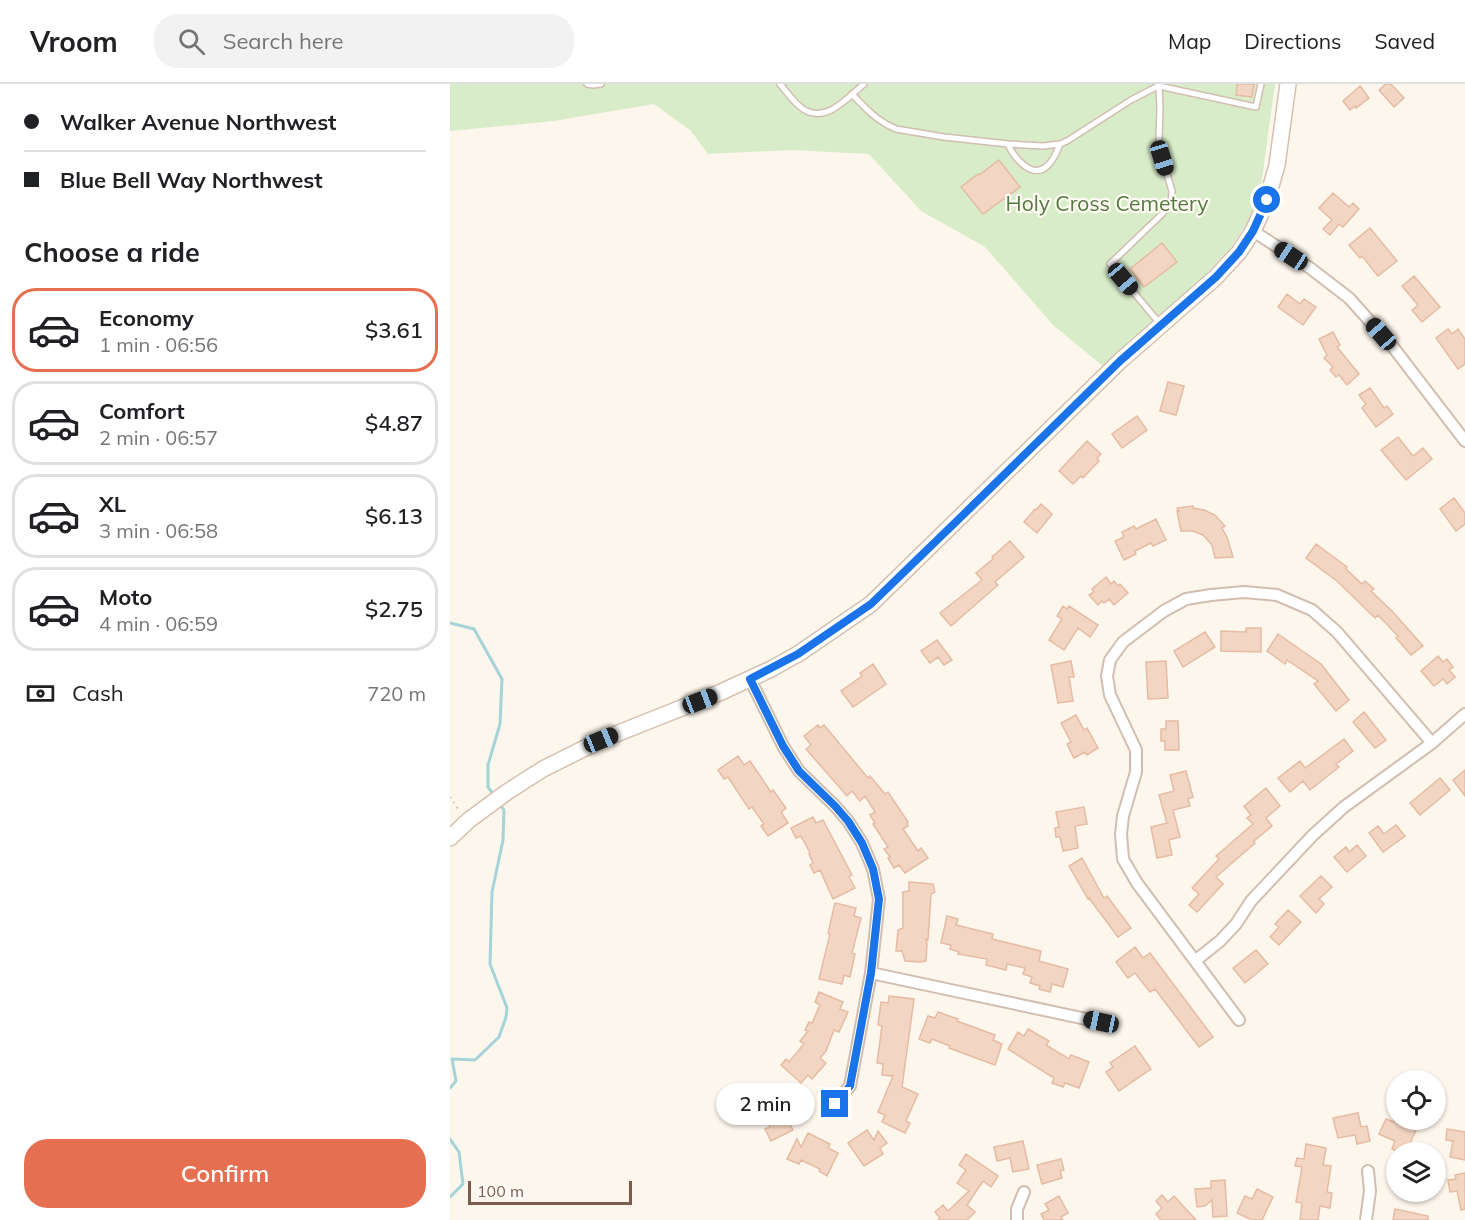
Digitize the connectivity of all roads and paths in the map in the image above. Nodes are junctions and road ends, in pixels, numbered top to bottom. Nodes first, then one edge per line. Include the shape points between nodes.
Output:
1 (587, 84) edge
2 (601, 84) edge
3 (780, 84) edge
4 (864, 84) edge
5 (1261, 84) edge
6 (1288, 84) edge
7 (1160, 85) edge
8 (852, 94) junction
9 (1008, 144) junction
10 (1060, 144) junction
11 (1253, 231) junction
12 (1162, 325) junction
13 (1465, 441) edge
14 (750, 679) junction
15 (1465, 714) edge
16 (1432, 743) junction
17 (450, 797) edge
18 (468, 821) junction
19 (450, 838) edge
20 (1195, 961) junction
21 (871, 973) junction
22 (1239, 1020) dead end
23 (1101, 1022) dead end
24 (835, 1104) dead end
25 (1368, 1171) dead end
26 (1024, 1192) dead end
27 (1017, 1220) edge
28 (1366, 1220) edge

1 - 2 lane
3 - 8 lane via 803,109 815,114 828,112
4 - 8 lane
5 - 7 lane via 1256,107
6 - 11 main road via 1277,165
7 - 10 lane
7 - 12 lane via 1159,139 1172,191 1171,204 1110,264
8 - 9 lane via 872,115 896,129
9 - 10 lane
9 - 10 lane via 1021,163 1041,170 1050,164
11 - 12 main road via 1216,277
11 - 13 street via 1349,298 1393,347
12 - 14 main road via 1120,361 871,604 798,654
14 - 18 main road via 601,740 543,769
14 - 21 street via 799,771 848,821 873,869 879,899
15 - 16 street
16 - 20 street via 1344,807 1313,835 1251,901 1236,924
16 - 20 street via 1337,632 1312,610 1277,595 1244,592 1186,599 1123,642 1110,660 1107,676 1110,695 1136,750 1136,772 1123,816 1123,859
17 - 18 path
18 - 19 main road
20 - 22 street
21 - 23 street
21 - 24 street via 850,1086
25 - 28 street
26 - 27 street

